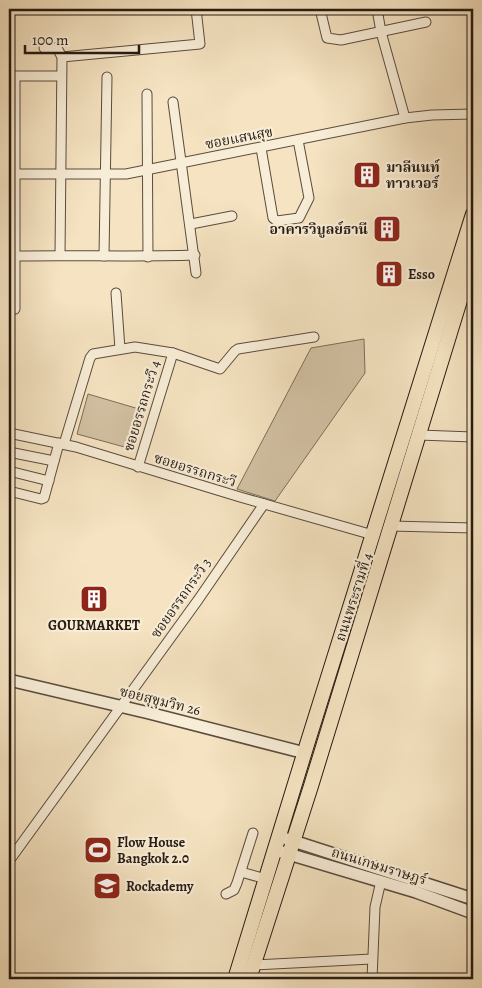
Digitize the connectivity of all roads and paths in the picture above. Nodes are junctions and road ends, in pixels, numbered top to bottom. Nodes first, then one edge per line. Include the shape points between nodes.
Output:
1 (196, 9) edge
2 (320, 9) edge
3 (377, 9) edge
4 (426, 22) dead end
5 (381, 32) junction
6 (44, 48) dead end
7 (62, 57) junction
8 (12, 76) edge
9 (61, 76) junction
10 (107, 78) dead end
11 (147, 94) dead end
12 (173, 102) dead end
13 (473, 114) edge
14 (405, 118) junction
15 (298, 140) junction
16 (261, 148) junction
17 (181, 163) junction
18 (148, 169) junction
19 (11, 174) edge
20 (106, 174) junction
21 (60, 175) junction
22 (473, 214) edge
23 (232, 216) dead end
24 (191, 224) junction
25 (60, 255) junction
26 (195, 255) junction
27 (16, 256) junction
28 (104, 256) junction
29 (148, 257) junction
30 (473, 258) edge
31 (196, 273) dead end
32 (116, 293) dead end
33 (14, 309) dead end
34 (314, 337) dead end
35 (120, 349) junction
36 (173, 353) junction
37 (9, 433) edge
38 (419, 435) junction
39 (473, 437) edge
40 (62, 443) junction
41 (9, 452) edge
42 (54, 461) junction
43 (138, 467) junction
44 (9, 471) edge
45 (49, 481) junction
46 (9, 491) edge
47 (264, 504) junction
48 (473, 528) edge
49 (383, 534) junction
50 (9, 680) edge
51 (120, 707) junction
52 (304, 753) junction
53 (253, 833) dead end
54 (277, 843) junction
55 (291, 848) junction
56 (9, 861) edge
57 (241, 872) junction
58 (266, 879) junction
59 (381, 881) junction
60 (418, 887) junction
61 (226, 894) dead end
62 (473, 899) edge
63 (473, 913) edge
64 (372, 959) junction
65 (254, 964) junction
66 (133, 979) edge
67 (235, 979) edge
68 (249, 979) edge
69 (372, 979) edge

1 - 7 street via 200,44
2 - 5 street via 326,38 340,40
3 - 5 street
4 - 5 street
5 - 14 street
6 - 7 street via 57,48
7 - 9 street
8 - 9 street
8 - 19 street
9 - 21 street
10 - 20 street
11 - 18 street
12 - 17 street
13 - 14 street, ซอยแสนสุข
14 - 15 street, ซอยแสนสุข
15 - 16 street, ซอยแสนสุข
15 - 16 street via 309,198 299,218 277,221 273,218
16 - 17 street, ซอยแสนสุข
17 - 18 street, ซอยแสนสุข
17 - 24 street
18 - 20 street, ซอยแสนสุข
18 - 29 street
19 - 21 street, ซอยแสนสุข
19 - 27 street
20 - 21 street, ซอยแสนสุข
20 - 28 street
21 - 25 street
22 - 49 main road, ถนนพระรามที่ 4
23 - 24 street
24 - 26 street
25 - 27 street
25 - 28 street
26 - 29 street
26 - 31 street
27 - 33 street
28 - 29 street
30 - 38 main road, ถนนพระรามที่ 4
32 - 35 street
34 - 36 street via 238,349 222,368
35 - 36 street via 135,347
35 - 40 street via 93,354 90,358
36 - 43 street, ซอยอรรถกระวี 4
37 - 40 street, ซอยอรรถกระวี
38 - 39 street
38 - 49 main road, ถนนพระรามที่ 4
40 - 42 street
40 - 43 street, ซอยอรรถกระวี
41 - 42 street
42 - 45 street
43 - 47 street, ซอยอรรถกระวี
44 - 45 street
45 - 46 street via 44,499
47 - 49 street, ซอยอรรถกระวี
47 - 51 street, ซอยอรรถกระวี 3
48 - 49 street, ซอยอรรถกระวี
49 - 52 main road, ถนนพระรามที่ 4
49 - 55 main road, ถนนพระรามที่ 4
50 - 51 street, ซอยสุขุมวิท 26
51 - 52 street, ซอยสุขุมวิท 26
51 - 56 street, ซอยอรรถกระวี 3
52 - 54 main road, ถนนพระรามที่ 4
53 - 57 street
54 - 55 street, ถนนเกษมราษฎร์
54 - 58 main road, ถนนพระรามที่ 4
55 - 59 street, ถนนเกษมราษฎร์
55 - 60 street, ถนนเกษมราษฎร์
55 - 65 main road, ถนนพระรามที่ 4
57 - 58 street
57 - 61 street via 236,887
58 - 67 main road, ถนนพระรามที่ 4
59 - 60 street, ถนนเกษมราษฎร์
59 - 64 street via 375,906
60 - 62 street, ถนนเกษมราษฎร์
60 - 63 street, ถนนเกษมราษฎร์
64 - 65 street
64 - 69 street
65 - 68 main road, ถนนพระรามที่ 4
66 - 67 street

